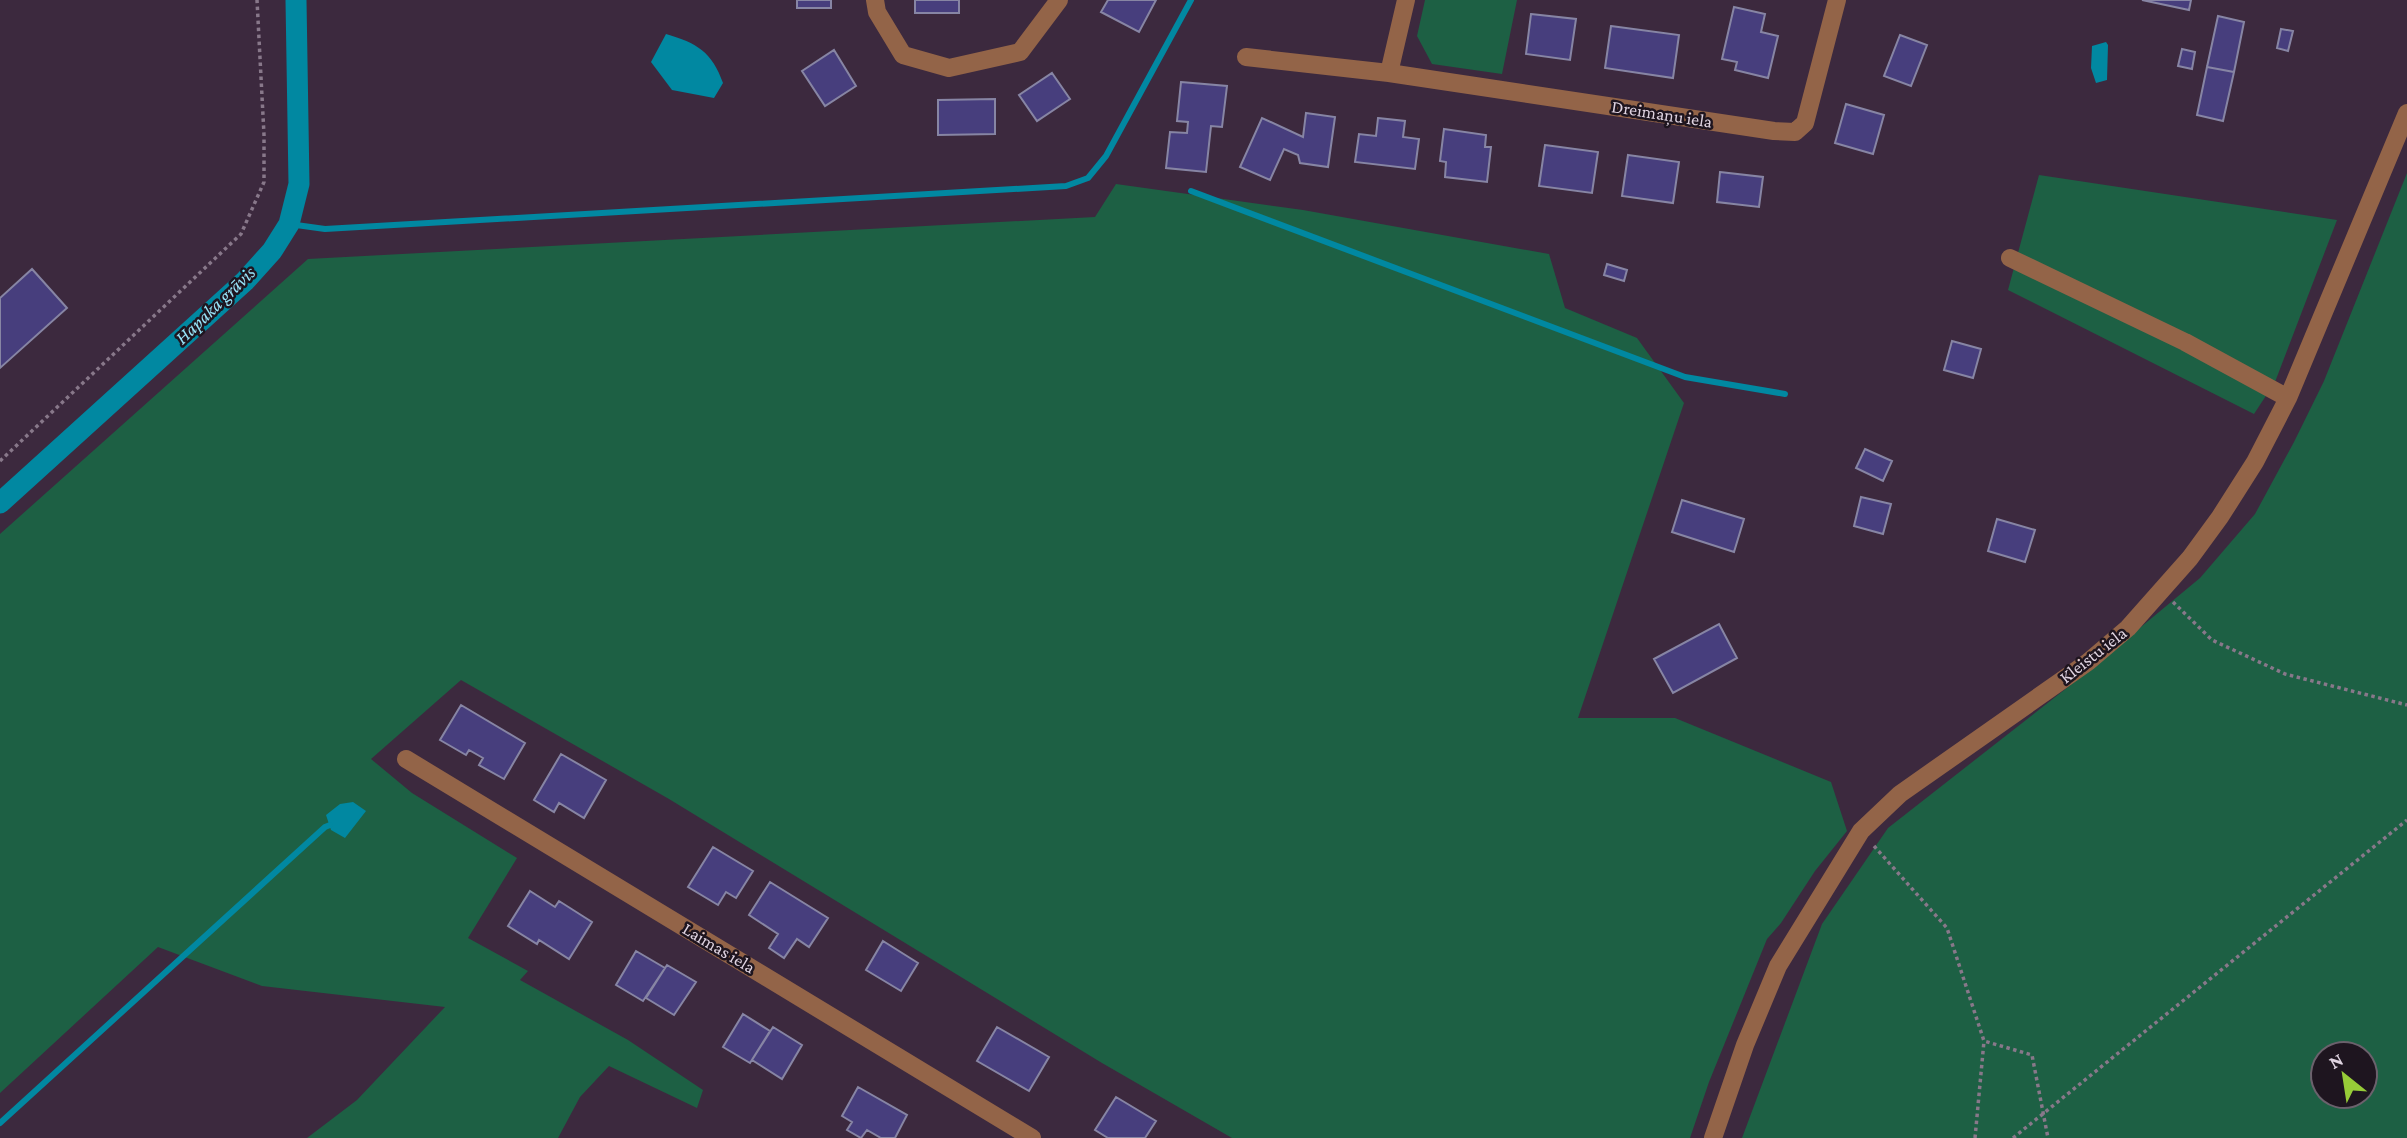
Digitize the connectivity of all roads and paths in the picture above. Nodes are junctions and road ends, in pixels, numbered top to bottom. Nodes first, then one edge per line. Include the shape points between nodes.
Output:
1 (257, 0) edge
2 (875, 0) edge
3 (1059, 0) edge
4 (1406, 0) edge
5 (1838, 0) edge
6 (1246, 57) dead end
7 (1390, 73) junction
8 (2407, 113) edge
9 (2010, 258) dead end
10 (2288, 398) junction
11 (0, 461) edge
12 (2161, 591) junction
13 (2407, 705) edge
14 (406, 759) dead end
15 (2407, 820) edge
16 (1861, 831) junction
17 (1984, 1041) junction
18 (2042, 1114) junction
19 (1032, 1138) edge
20 (1713, 1138) edge
21 (1975, 1138) edge
22 (2013, 1138) edge
23 (2048, 1138) edge

1 - 11 path via 264,182 241,234
2 - 3 street via 877,12 903,55 949,68 1020,52
4 - 7 street
5 - 7 street, Dreimaņu iela via 1805,123 1795,132
6 - 7 street, Dreimaņu iela
8 - 10 street, Kleistu iela
9 - 10 street via 2185,342
10 - 12 street, Kleistu iela via 2220,517
12 - 13 path via 2212,640 2285,674
12 - 16 street, Kleistu iela via 2128,628 2088,662 1900,794
14 - 19 street, Laimas iela
15 - 18 path
16 - 17 path via 1947,928
16 - 20 street, Kleistu iela via 1778,966
17 - 18 path via 2032,1055
17 - 21 path
18 - 22 path
18 - 23 path

